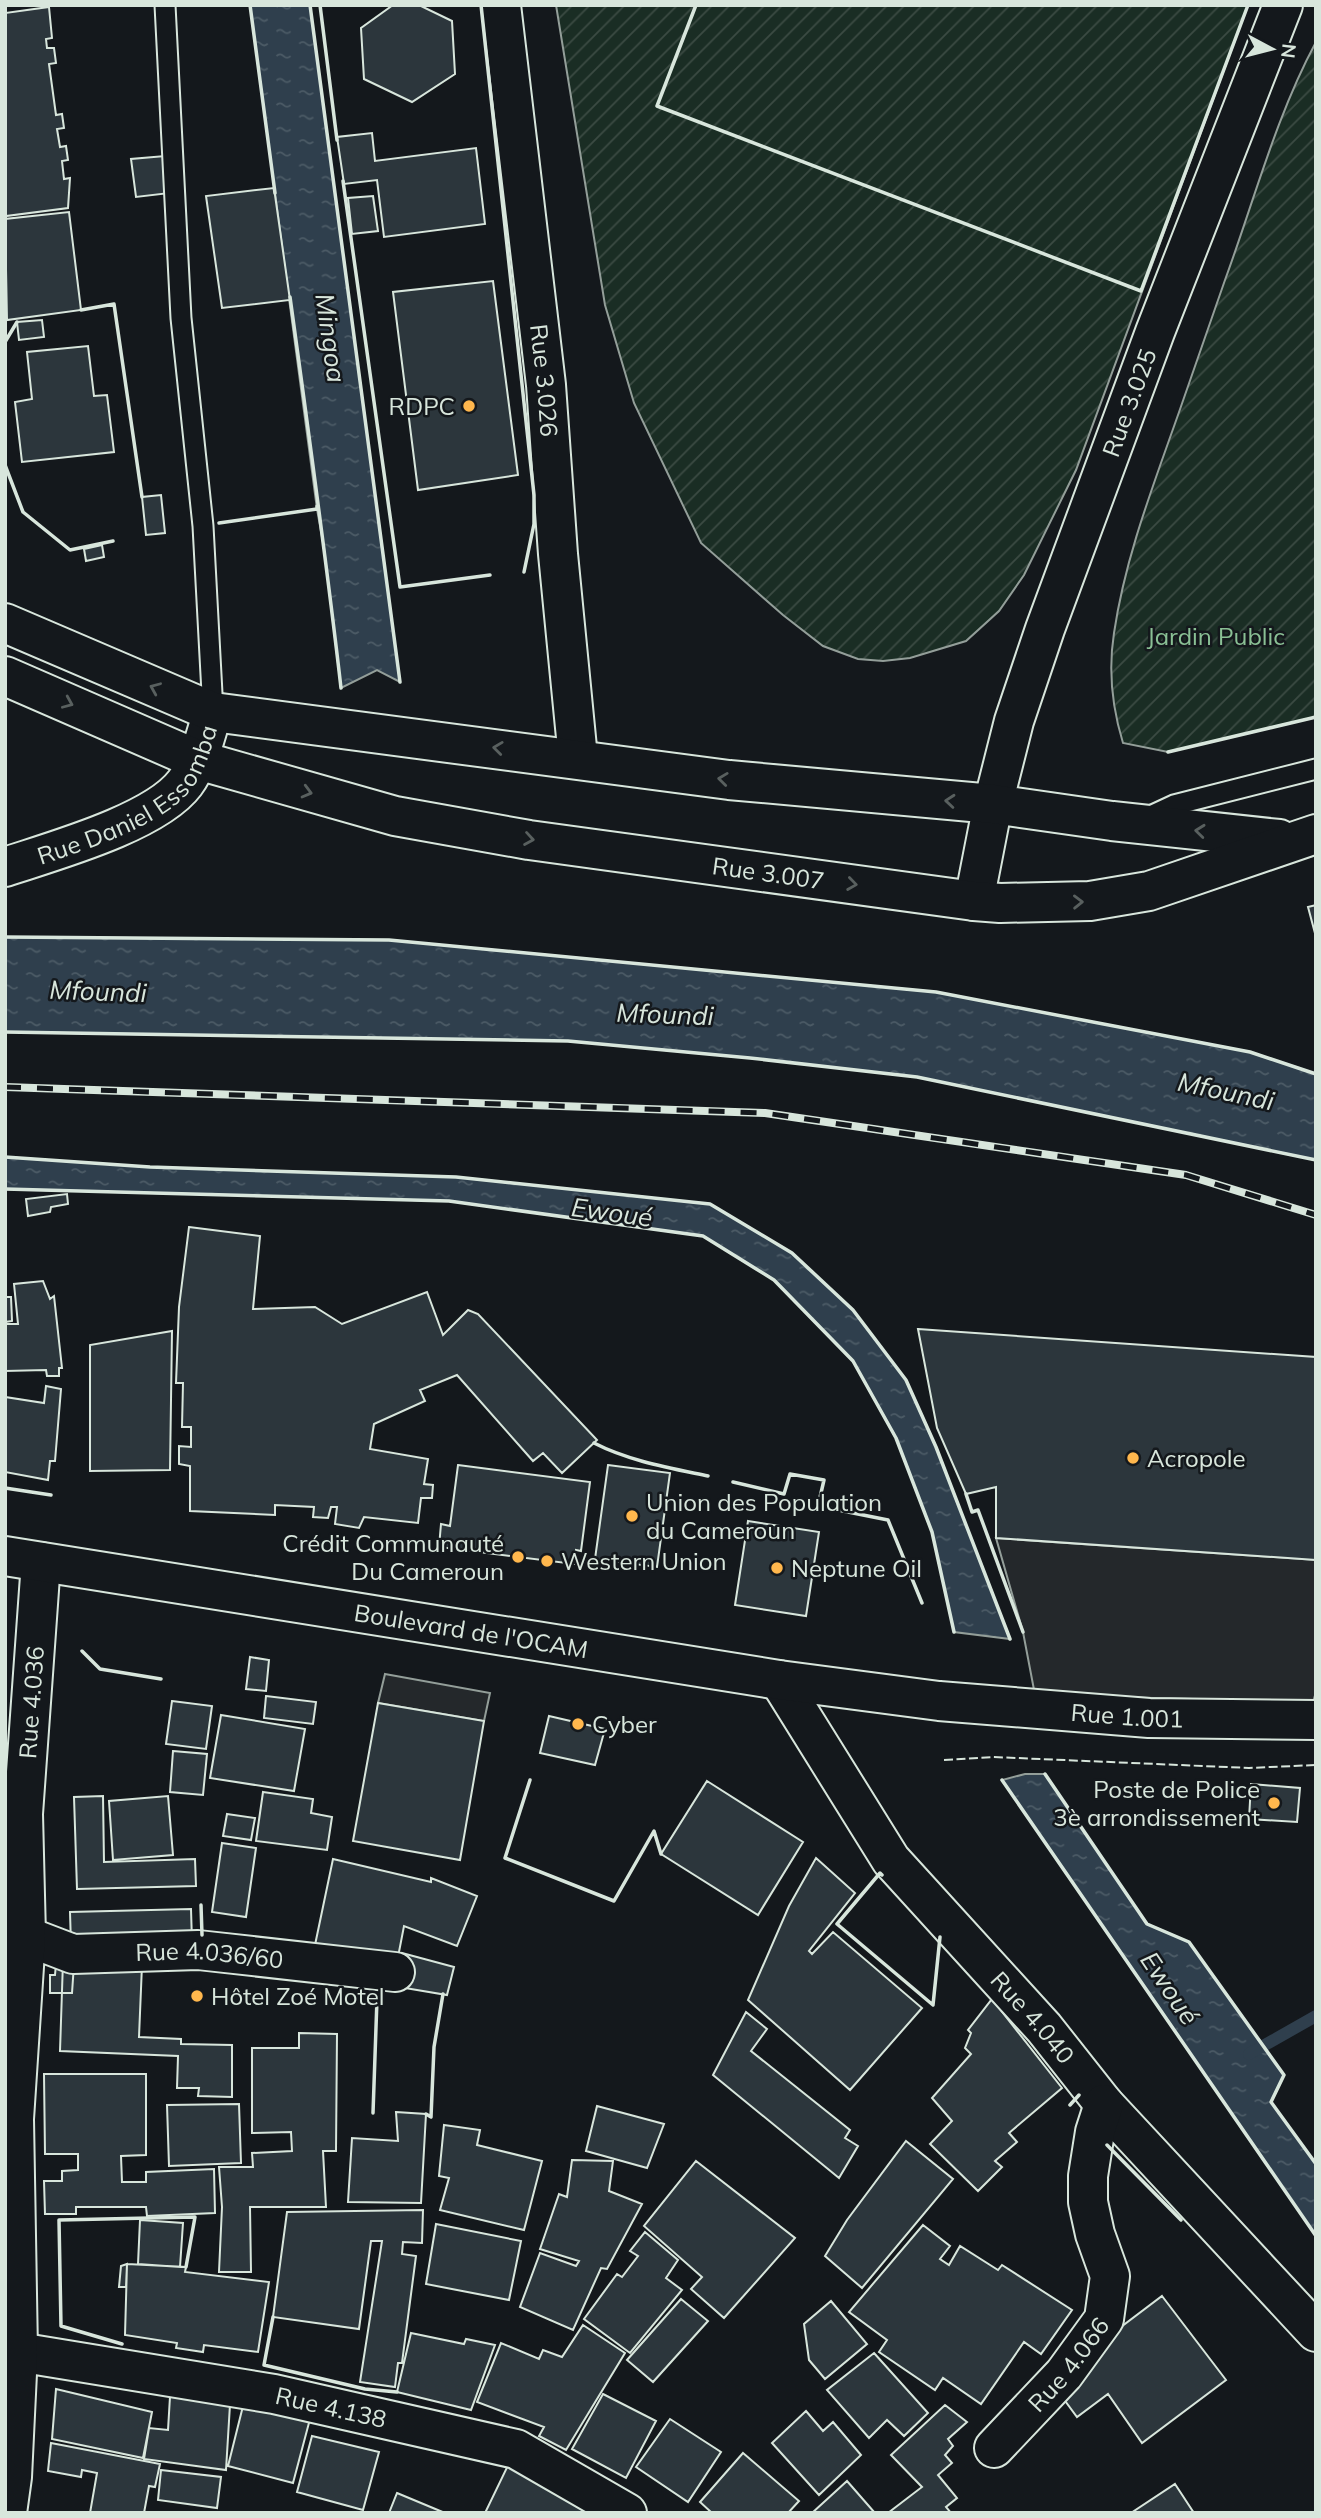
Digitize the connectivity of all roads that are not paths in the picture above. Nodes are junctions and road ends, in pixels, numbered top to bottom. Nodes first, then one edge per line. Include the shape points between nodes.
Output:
1 (165, 5) edge
2 (501, 5) edge
3 (1283, 5) edge
4 (5, 623) edge
5 (5, 676) edge
6 (213, 701) junction
7 (578, 758) junction
8 (198, 760) junction
9 (1316, 769) edge
10 (993, 804) junction
11 (1135, 823) junction
12 (1304, 837) edge
13 (5, 867) edge
14 (974, 901) junction
15 (23, 1559) edge
16 (779, 1680) junction
17 (939, 1701) joint
18 (1316, 1720) edge
19 (26, 1936) junction
20 (395, 1972) dead end
21 (1104, 2104) junction
22 (10, 2119) edge
23 (1316, 2332) edge
24 (18, 2352) junction
25 (994, 2448) dead end
26 (7, 2513) edge
27 (626, 2513) edge

1 - 6 lane via 181,318 203,526
2 - 7 main road, Rue 3.026 via 546,384
3 - 10 main road, Rue 3.025 via 1045,629 1014,721
6 -> 4 main road, Rue 3.007
5 -> 8 main road, Rue 3.007
7 -> 6 main road, Rue 3.007 via 267,721
6 - 8 main road, Rue Daniel Essomba
10 -> 7 main road, Rue 3.007 via 742,781
8 - 13 main road, Rue Daniel Essomba via 185,784 126,824
8 -> 14 main road, Rue 3.007 via 395,816 529,840
9 - 11 lane via 1174,805
10 - 11 main road, Rue 3.007
10 - 14 main road, Rue 3.025
12 -> 11 main road, Rue 3.007
14 -> 12 main road, Rue 3.007 via 1090,901 1149,891
15 - 16 main road, Boulevard de l'OCAM
15 - 19 main road, Rue 4.036
16 - 17 main road, Boulevard de l'OCAM
16 - 21 main road, Rue 4.040 via 891,1860 1044,2028
17 - 18 main road, Rue 1.001 via 1149,1718
19 - 20 main road, Rue 4.036/60 via 73,1954 198,1950
19 - 22 main road, Rue 4.036
21 - 23 main road, Rue 4.040
21 - 25 main road, Rue 4.066 via 1088,2176 1095,2234 1110,2276 1104,2319 1064,2374
22 - 24 main road, Rue 4.036
24 - 26 main road, Rue 4.036
24 - 27 main road, Rue 4.138 via 274,2394 516,2449

